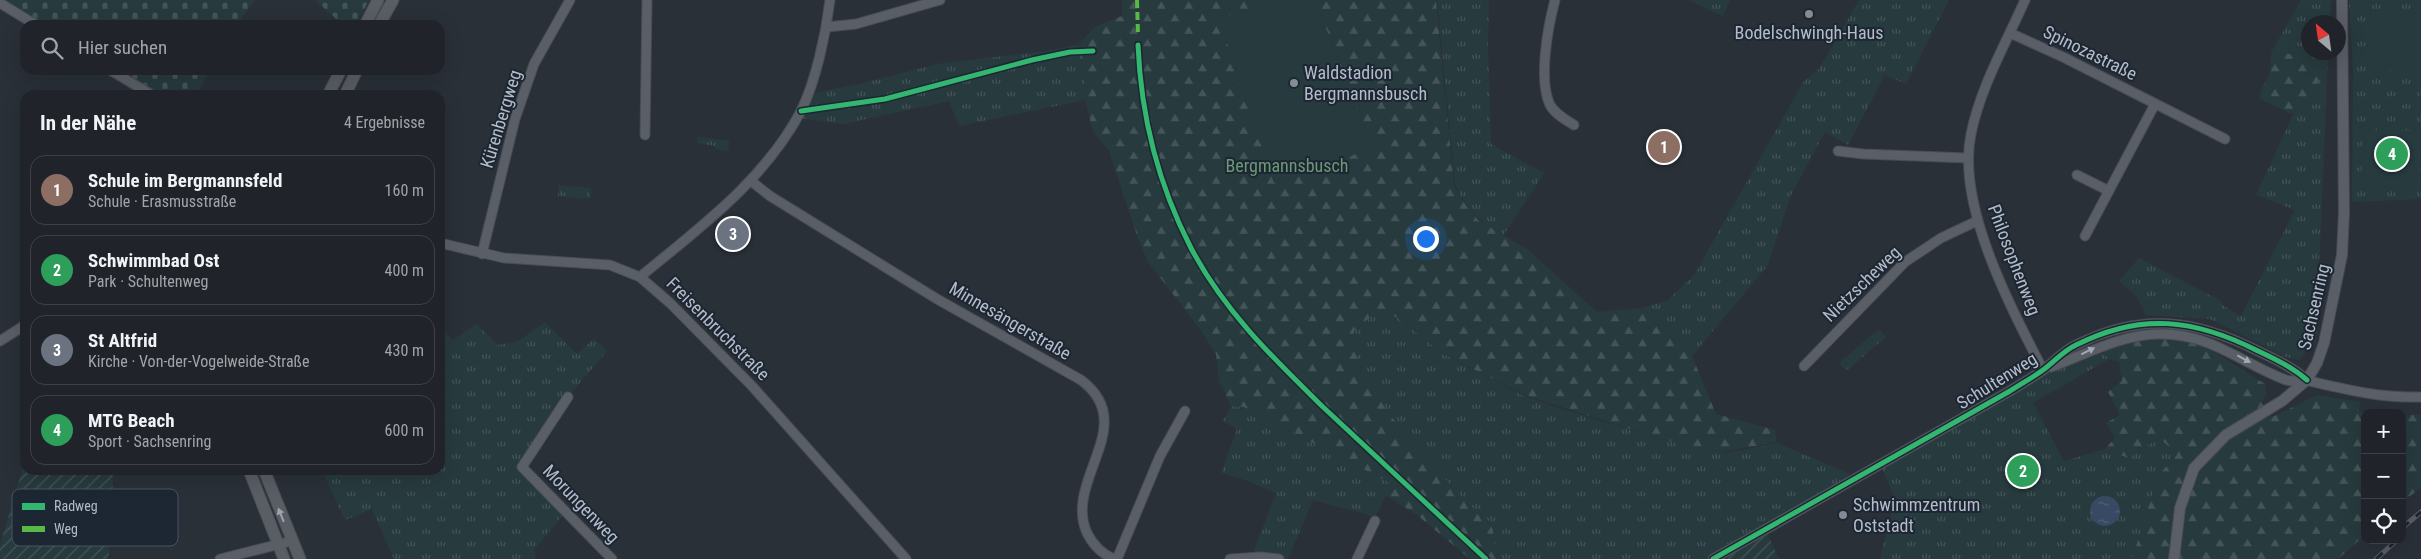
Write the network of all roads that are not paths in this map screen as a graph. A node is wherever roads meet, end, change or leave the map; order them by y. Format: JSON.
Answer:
{"nodes":[{"id":1,"x":378,"y":0,"type":"edge"},
{"id":2,"x":393,"y":0,"type":"edge"},
{"id":3,"x":570,"y":0,"type":"edge"},
{"id":4,"x":647,"y":0,"type":"edge"},
{"id":5,"x":830,"y":0,"type":"edge"},
{"id":6,"x":940,"y":0,"type":"edge"},
{"id":7,"x":1555,"y":0,"type":"edge"},
{"id":8,"x":2025,"y":0,"type":"edge"},
{"id":9,"x":2342,"y":0,"type":"edge"},
{"id":10,"x":0,"y":3,"type":"edge"},
{"id":11,"x":28,"y":20,"type":"edge"},
{"id":12,"x":368,"y":20,"type":"edge"},
{"id":13,"x":382,"y":20,"type":"edge"},
{"id":14,"x":827,"y":27,"type":"junction"},
{"id":15,"x":2010,"y":33,"type":"junction"},
{"id":16,"x":118,"y":75,"type":"edge"},
{"id":17,"x":338,"y":75,"type":"edge"},
{"id":18,"x":355,"y":75,"type":"edge"},
{"id":19,"x":144,"y":90,"type":"edge"},
{"id":20,"x":331,"y":90,"type":"edge"},
{"id":21,"x":347,"y":90,"type":"edge"},
{"id":22,"x":2155,"y":104,"type":"junction"},
{"id":23,"x":1574,"y":125,"type":"dead end"},
{"id":24,"x":645,"y":135,"type":"dead end"},
{"id":25,"x":2225,"y":139,"type":"dead end"},
{"id":26,"x":1838,"y":151,"type":"dead end"},
{"id":27,"x":1968,"y":158,"type":"junction"},
{"id":28,"x":2077,"y":175,"type":"dead end"},
{"id":29,"x":751,"y":181,"type":"junction"},
{"id":30,"x":2109,"y":190,"type":"junction"},
{"id":31,"x":1977,"y":221,"type":"junction"},
{"id":32,"x":2085,"y":236,"type":"dead end"},
{"id":33,"x":445,"y":243,"type":"edge"},
{"id":34,"x":482,"y":254,"type":"junction"},
{"id":35,"x":640,"y":277,"type":"junction"},
{"id":36,"x":20,"y":328,"type":"edge"},
{"id":37,"x":0,"y":341,"type":"edge"},
{"id":38,"x":1804,"y":366,"type":"dead end"},
{"id":39,"x":2044,"y":370,"type":"junction"},
{"id":40,"x":2306,"y":380,"type":"junction"},
{"id":41,"x":568,"y":397,"type":"dead end"},
{"id":42,"x":2421,"y":397,"type":"edge"},
{"id":43,"x":1185,"y":411,"type":"dead end"},
{"id":44,"x":251,"y":475,"type":"edge"},
{"id":45,"x":266,"y":475,"type":"edge"},
{"id":46,"x":1375,"y":521,"type":"dead end"},
{"id":47,"x":292,"y":541,"type":"junction"},
{"id":48,"x":278,"y":545,"type":"junction"},
{"id":49,"x":899,"y":552,"type":"junction"},
{"id":50,"x":220,"y":559,"type":"edge"},
{"id":51,"x":284,"y":559,"type":"edge"},
{"id":52,"x":300,"y":559,"type":"edge"},
{"id":53,"x":612,"y":559,"type":"edge"},
{"id":54,"x":892,"y":559,"type":"edge"},
{"id":55,"x":906,"y":559,"type":"edge"},
{"id":56,"x":1116,"y":559,"type":"edge"},
{"id":57,"x":1230,"y":559,"type":"edge"},
{"id":58,"x":1279,"y":559,"type":"edge"},
{"id":59,"x":1357,"y":559,"type":"edge"},
{"id":60,"x":1713,"y":559,"type":"edge"},
{"id":61,"x":2174,"y":559,"type":"edge"}],
"edges":[{"from":1,"to":12,"type":"main road"},
{"from":2,"to":13,"type":"main road"},
{"from":3,"to":34,"type":"street","name":"Kürenbergweg"},
{"from":4,"to":24,"type":"street"},
{"from":5,"to":14,"type":"street"},
{"from":6,"to":14,"type":"street"},
{"from":7,"to":23,"type":"street"},
{"from":8,"to":15,"type":"street","name":"Philosophenweg"},
{"from":9,"to":40,"type":"street","name":"Sachsenring"},
{"from":10,"to":11,"type":"street"},
{"from":14,"to":29,"type":"street"},
{"from":15,"to":22,"type":"street","name":"Spinozastraße"},
{"from":15,"to":27,"type":"street","name":"Philosophenweg"},
{"from":16,"to":19,"type":"street"},
{"from":17,"to":20,"type":"main road"},
{"from":18,"to":21,"type":"main road"},
{"from":22,"to":25,"type":"street","name":"Spinozastraße"},
{"from":22,"to":30,"type":"street"},
{"from":26,"to":27,"type":"street"},
{"from":27,"to":31,"type":"street","name":"Philosophenweg"},
{"from":28,"to":30,"type":"street"},
{"from":29,"to":35,"type":"street"},
{"from":29,"to":56,"type":"street","name":"Minnesängerstraße"},
{"from":30,"to":32,"type":"street"},
{"from":31,"to":38,"type":"street","name":"Nietzscheweg"},
{"from":31,"to":39,"type":"street","name":"Philosophenweg"},
{"from":33,"to":34,"type":"street","name":"Freisenbruchstraße"},
{"from":34,"to":35,"type":"street","name":"Freisenbruchstraße"},
{"from":35,"to":49,"type":"street","name":"Freisenbruchstraße"},
{"from":36,"to":37,"type":"street"},
{"from":39,"to":40,"type":"street","name":"Schultenweg","one_way":true},
{"from":39,"to":40,"type":"street","name":"Schultenweg"},
{"from":39,"to":60,"type":"street","name":"Schultenweg"},
{"from":40,"to":42,"type":"street","name":"Schultenweg"},
{"from":40,"to":61,"type":"street","name":"Sachsenring"},
{"from":41,"to":53,"type":"street","name":"Morungenweg"},
{"from":43,"to":56,"type":"street","name":"Minnesängerstraße"},
{"from":44,"to":48,"type":"main road"},
{"from":47,"to":45,"type":"main road","one_way":true},
{"from":46,"to":59,"type":"street"},
{"from":47,"to":48,"type":"street"},
{"from":47,"to":52,"type":"main road"},
{"from":48,"to":50,"type":"street"},
{"from":48,"to":51,"type":"main road"},
{"from":49,"to":54,"type":"street"},
{"from":49,"to":55,"type":"street","name":"Freisenbruchstraße"},
{"from":57,"to":58,"type":"street"}]}
